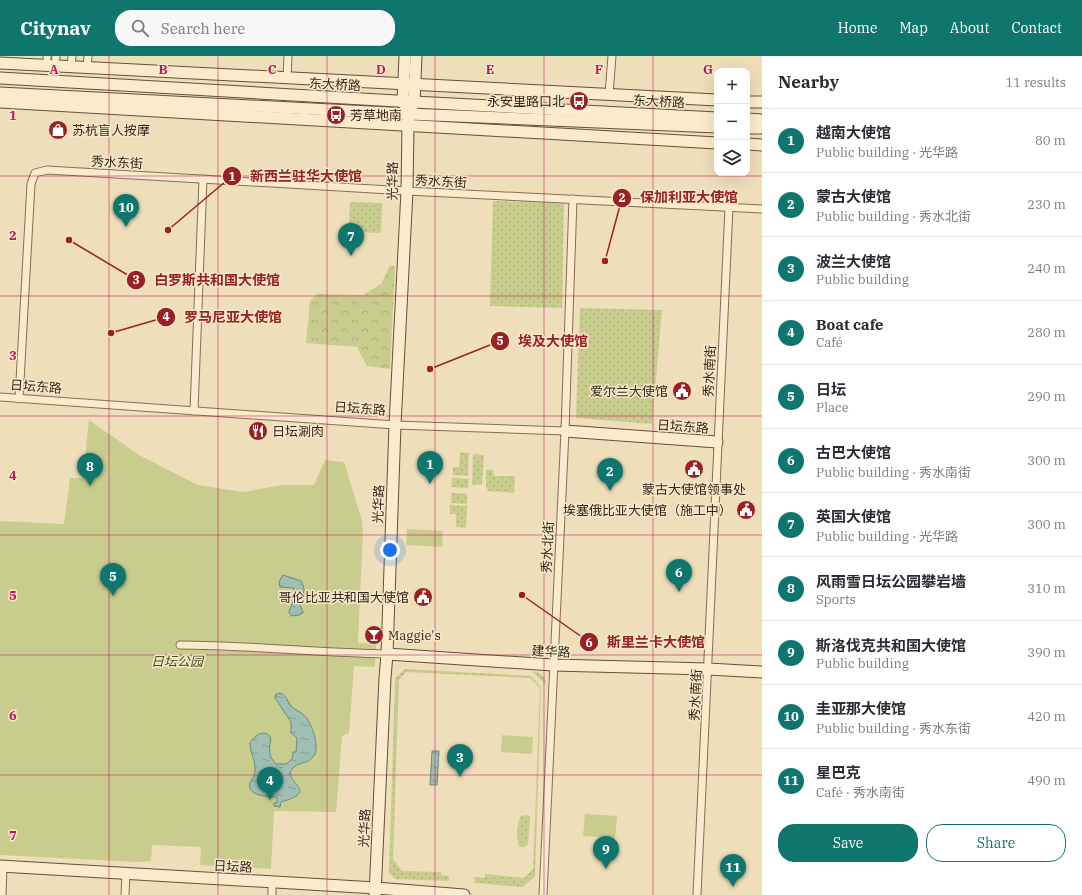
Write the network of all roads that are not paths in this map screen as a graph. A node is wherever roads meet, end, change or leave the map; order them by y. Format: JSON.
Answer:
{"nodes":[{"id":1,"x":88,"y":56,"type":"edge"},
{"id":2,"x":288,"y":56,"type":"edge"},
{"id":3,"x":405,"y":56,"type":"edge"},
{"id":4,"x":416,"y":56,"type":"edge"},
{"id":5,"x":612,"y":56,"type":"edge"},
{"id":6,"x":51,"y":61,"type":"edge"},
{"id":7,"x":72,"y":61,"type":"edge"},
{"id":8,"x":0,"y":63,"type":"edge"},
{"id":9,"x":87,"y":68,"type":"junction"},
{"id":10,"x":287,"y":77,"type":"junction"},
{"id":11,"x":0,"y":78,"type":"edge"},
{"id":12,"x":409,"y":83,"type":"junction"},
{"id":13,"x":0,"y":93,"type":"edge"},
{"id":14,"x":609,"y":94,"type":"junction"},
{"id":15,"x":714,"y":100,"type":"edge"},
{"id":16,"x":0,"y":102,"type":"edge"},
{"id":17,"x":409,"y":102,"type":"junction"},
{"id":18,"x":750,"y":102,"type":"edge"},
{"id":19,"x":762,"y":102,"type":"edge"},
{"id":20,"x":714,"y":118,"type":"edge"},
{"id":21,"x":408,"y":119,"type":"junction"},
{"id":22,"x":750,"y":119,"type":"edge"},
{"id":23,"x":762,"y":120,"type":"edge"},
{"id":24,"x":714,"y":127,"type":"edge"},
{"id":25,"x":750,"y":128,"type":"edge"},
{"id":26,"x":762,"y":128,"type":"edge"},
{"id":27,"x":714,"y":143,"type":"edge"},
{"id":28,"x":750,"y":144,"type":"edge"},
{"id":29,"x":762,"y":145,"type":"edge"},
{"id":30,"x":203,"y":179,"type":"junction"},
{"id":31,"x":407,"y":191,"type":"junction"},
{"id":32,"x":573,"y":199,"type":"junction"},
{"id":33,"x":729,"y":208,"type":"junction"},
{"id":34,"x":762,"y":209,"type":"edge"},
{"id":35,"x":0,"y":397,"type":"edge"},
{"id":36,"x":19,"y":399,"type":"junction"},
{"id":37,"x":194,"y":411,"type":"junction"},
{"id":38,"x":395,"y":424,"type":"junction"},
{"id":39,"x":565,"y":431,"type":"junction"},
{"id":40,"x":718,"y":442,"type":"junction"},
{"id":41,"x":180,"y":644,"type":"dead end"},
{"id":42,"x":388,"y":654,"type":"junction"},
{"id":43,"x":553,"y":665,"type":"junction"},
{"id":44,"x":708,"y":669,"type":"junction"},
{"id":45,"x":762,"y":672,"type":"edge"},
{"id":46,"x":2,"y":866,"type":"edge"},
{"id":47,"x":126,"y":873,"type":"junction"},
{"id":48,"x":272,"y":882,"type":"junction"},
{"id":49,"x":376,"y":891,"type":"edge"},
{"id":50,"x":2,"y":895,"type":"edge"},
{"id":51,"x":125,"y":895,"type":"edge"},
{"id":52,"x":272,"y":895,"type":"edge"},
{"id":53,"x":464,"y":895,"type":"edge"},
{"id":54,"x":543,"y":895,"type":"edge"},
{"id":55,"x":697,"y":895,"type":"edge"}],
"edges":[{"from":1,"to":9,"type":"street"},
{"from":2,"to":10,"type":"street"},
{"from":3,"to":12,"type":"street","name":"光华路"},
{"from":4,"to":12,"type":"street","name":"光华路"},
{"from":5,"to":14,"type":"street"},
{"from":6,"to":7,"type":"street"},
{"from":6,"to":8,"type":"street"},
{"from":7,"to":9,"type":"street"},
{"from":9,"to":10,"type":"street"},
{"from":10,"to":12,"type":"street"},
{"from":11,"to":17,"type":"street","name":"东大桥路"},
{"from":12,"to":14,"type":"street"},
{"from":12,"to":17,"type":"street","name":"光华路"},
{"from":13,"to":21,"type":"street","name":"东大桥路"},
{"from":14,"to":15,"type":"street"},
{"from":16,"to":21,"type":"street"},
{"from":17,"to":20,"type":"street","name":"东大桥路"},
{"from":17,"to":21,"type":"street","name":"光华路"},
{"from":18,"to":19,"type":"street"},
{"from":21,"to":24,"type":"street","name":"东大桥路"},
{"from":21,"to":27,"type":"street"},
{"from":21,"to":31,"type":"street","name":"光华路"},
{"from":22,"to":23,"type":"street"},
{"from":25,"to":26,"type":"street"},
{"from":28,"to":29,"type":"street"},
{"from":30,"to":31,"type":"street","name":"秀水东街"},
{"from":30,"to":36,"type":"street","name":"秀水东街"},
{"from":30,"to":37,"type":"street"},
{"from":31,"to":32,"type":"street","name":"秀水东街"},
{"from":31,"to":38,"type":"street","name":"光华路"},
{"from":32,"to":33,"type":"street","name":"秀水东街"},
{"from":32,"to":39,"type":"street","name":"秀水北街"},
{"from":33,"to":34,"type":"street","name":"秀水东街"},
{"from":33,"to":40,"type":"street","name":"秀水南街"},
{"from":35,"to":36,"type":"street","name":"日坛东路"},
{"from":36,"to":37,"type":"street","name":"日坛东路"},
{"from":37,"to":38,"type":"street","name":"日坛东路"},
{"from":38,"to":39,"type":"street","name":"日坛东路"},
{"from":38,"to":42,"type":"street","name":"光华路"},
{"from":39,"to":40,"type":"street","name":"日坛东路"},
{"from":39,"to":43,"type":"street","name":"秀水北街"},
{"from":40,"to":44,"type":"street","name":"秀水南街"},
{"from":41,"to":42,"type":"street"},
{"from":42,"to":43,"type":"street","name":"建华路"},
{"from":42,"to":49,"type":"street","name":"光华路"},
{"from":43,"to":44,"type":"street","name":"建华路"},
{"from":43,"to":54,"type":"street","name":"秀水北街"},
{"from":44,"to":45,"type":"street","name":"建华路"},
{"from":44,"to":55,"type":"street","name":"秀水南街"},
{"from":46,"to":47,"type":"street","name":"日坛路"},
{"from":46,"to":50,"type":"street"},
{"from":47,"to":48,"type":"street","name":"日坛路"},
{"from":47,"to":51,"type":"street"},
{"from":48,"to":49,"type":"street","name":"日坛路"},
{"from":48,"to":52,"type":"street"},
{"from":49,"to":53,"type":"street","name":"日坛路"}]}
